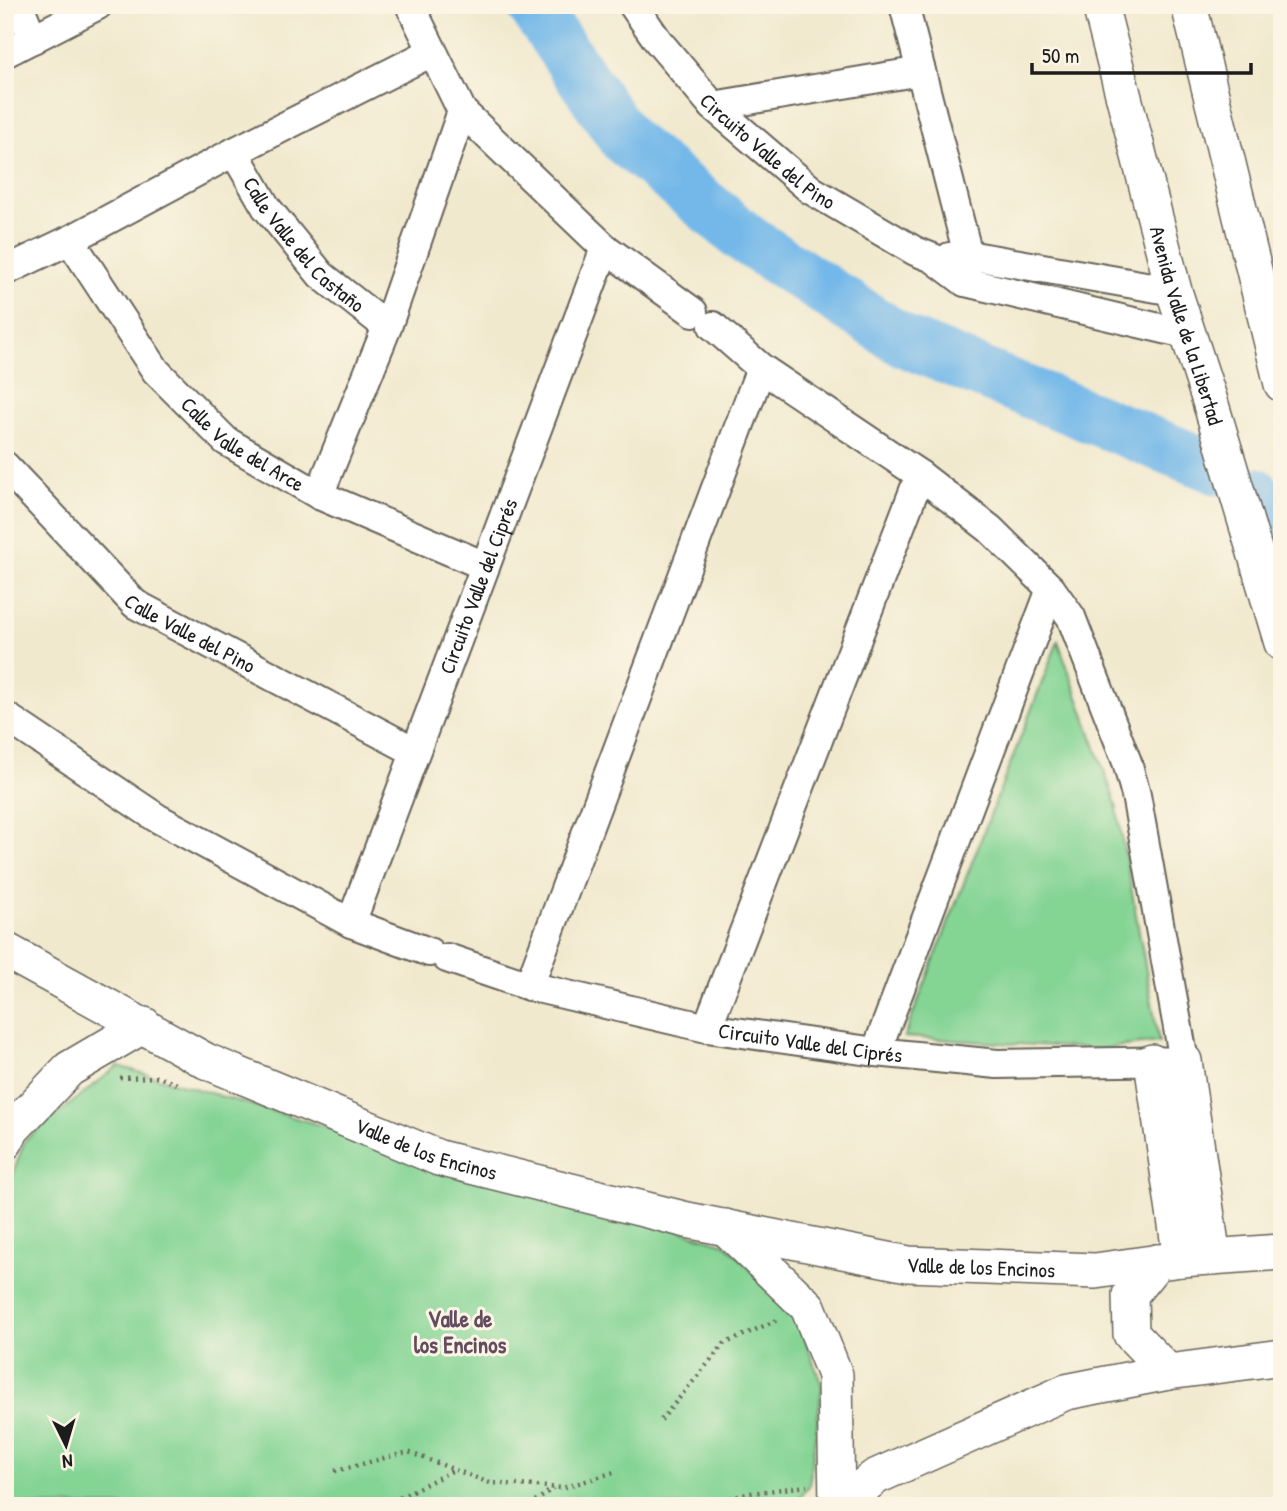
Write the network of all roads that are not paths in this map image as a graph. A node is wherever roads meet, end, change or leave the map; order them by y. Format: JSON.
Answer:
{"nodes":[{"id":1,"x":19,"y":5,"type":"edge"},
{"id":2,"x":98,"y":5,"type":"edge"},
{"id":3,"x":410,"y":5,"type":"edge"},
{"id":4,"x":633,"y":5,"type":"edge"},
{"id":5,"x":904,"y":5,"type":"edge"},
{"id":6,"x":1100,"y":5,"type":"edge"},
{"id":7,"x":1189,"y":5,"type":"edge"},
{"id":8,"x":33,"y":39,"type":"junction"},
{"id":9,"x":432,"y":52,"type":"junction"},
{"id":10,"x":5,"y":53,"type":"edge"},
{"id":11,"x":921,"y":71,"type":"junction"},
{"id":12,"x":713,"y":106,"type":"junction"},
{"id":13,"x":462,"y":111,"type":"junction"},
{"id":14,"x":234,"y":152,"type":"junction"},
{"id":15,"x":70,"y":240,"type":"junction"},
{"id":16,"x":605,"y":248,"type":"junction"},
{"id":17,"x":967,"y":269,"type":"junction"},
{"id":18,"x":5,"y":271,"type":"edge"},
{"id":19,"x":1174,"y":291,"type":"junction"},
{"id":20,"x":387,"y":327,"type":"junction"},
{"id":21,"x":1189,"y":335,"type":"junction"},
{"id":22,"x":761,"y":368,"type":"junction"},
{"id":23,"x":1282,"y":384,"type":"edge"},
{"id":24,"x":5,"y":466,"type":"edge"},
{"id":25,"x":920,"y":475,"type":"junction"},
{"id":26,"x":319,"y":495,"type":"junction"},
{"id":27,"x":485,"y":566,"type":"junction"},
{"id":28,"x":1051,"y":589,"type":"junction"},
{"id":29,"x":1282,"y":643,"type":"edge"},
{"id":30,"x":5,"y":716,"type":"edge"},
{"id":31,"x":414,"y":751,"type":"junction"},
{"id":32,"x":351,"y":923,"type":"junction"},
{"id":33,"x":5,"y":950,"type":"edge"},
{"id":34,"x":529,"y":986,"type":"junction"},
{"id":35,"x":144,"y":1025,"type":"junction"},
{"id":36,"x":707,"y":1028,"type":"junction"},
{"id":37,"x":876,"y":1052,"type":"junction"},
{"id":38,"x":1168,"y":1062,"type":"junction"},
{"id":39,"x":10,"y":1155,"type":"edge"},
{"id":40,"x":725,"y":1227,"type":"junction"},
{"id":41,"x":1282,"y":1252,"type":"edge"},
{"id":42,"x":1184,"y":1259,"type":"junction"},
{"id":43,"x":1282,"y":1357,"type":"edge"},
{"id":44,"x":1168,"y":1371,"type":"junction"},
{"id":45,"x":829,"y":1499,"type":"edge"}],
"edges":[{"from":1,"to":8,"type":"street"},
{"from":2,"to":8,"type":"street"},
{"from":3,"to":9,"type":"street"},
{"from":4,"to":12,"type":"street","name":"Circuito Valle del Pino"},
{"from":5,"to":11,"type":"street"},
{"from":6,"to":19,"type":"street","name":"Avenida Valle de la Libertad"},
{"from":7,"to":23,"type":"street"},
{"from":8,"to":10,"type":"street"},
{"from":9,"to":13,"type":"street"},
{"from":9,"to":14,"type":"street"},
{"from":11,"to":12,"type":"street"},
{"from":11,"to":17,"type":"street"},
{"from":12,"to":17,"type":"street","name":"Circuito Valle del Pino"},
{"from":13,"to":16,"type":"street"},
{"from":13,"to":20,"type":"street"},
{"from":14,"to":15,"type":"street"},
{"from":14,"to":20,"type":"street","name":"Calle Valle del Castaño"},
{"from":15,"to":18,"type":"street"},
{"from":15,"to":26,"type":"street","name":"Calle Valle del Arce"},
{"from":16,"to":22,"type":"street"},
{"from":16,"to":27,"type":"street","name":"Circuito Valle del Ciprés"},
{"from":17,"to":19,"type":"street","name":"Circuito Valle del Pino"},
{"from":17,"to":21,"type":"street","name":"Circuito Valle del Pino"},
{"from":19,"to":21,"type":"street","name":"Avenida Valle de la Libertad"},
{"from":20,"to":26,"type":"street"},
{"from":21,"to":29,"type":"street","name":"Avenida Valle de la Libertad"},
{"from":22,"to":25,"type":"street"},
{"from":22,"to":34,"type":"street"},
{"from":24,"to":31,"type":"street","name":"Calle Valle del Pino"},
{"from":25,"to":28,"type":"street"},
{"from":25,"to":36,"type":"street"},
{"from":26,"to":27,"type":"street","name":"Calle Valle del Arce"},
{"from":27,"to":31,"type":"street","name":"Circuito Valle del Ciprés"},
{"from":28,"to":37,"type":"street"},
{"from":28,"to":38,"type":"street"},
{"from":30,"to":32,"type":"street","name":"Circuito Valle del Ciprés"},
{"from":31,"to":32,"type":"street","name":"Circuito Valle del Ciprés"},
{"from":32,"to":34,"type":"street","name":"Circuito Valle del Ciprés"},
{"from":33,"to":35,"type":"street","name":"Valle de los Encinos"},
{"from":34,"to":36,"type":"street","name":"Circuito Valle del Ciprés"},
{"from":35,"to":39,"type":"street"},
{"from":35,"to":40,"type":"street","name":"Valle de los Encinos"},
{"from":36,"to":37,"type":"street","name":"Circuito Valle del Ciprés"},
{"from":37,"to":38,"type":"street","name":"Circuito Valle del Ciprés"},
{"from":38,"to":42,"type":"street"},
{"from":40,"to":42,"type":"street","name":"Valle de los Encinos"},
{"from":40,"to":45,"type":"street"},
{"from":41,"to":42,"type":"street","name":"Valle de los Encinos"},
{"from":42,"to":44,"type":"street"},
{"from":43,"to":44,"type":"street"},
{"from":44,"to":45,"type":"street"}]}
